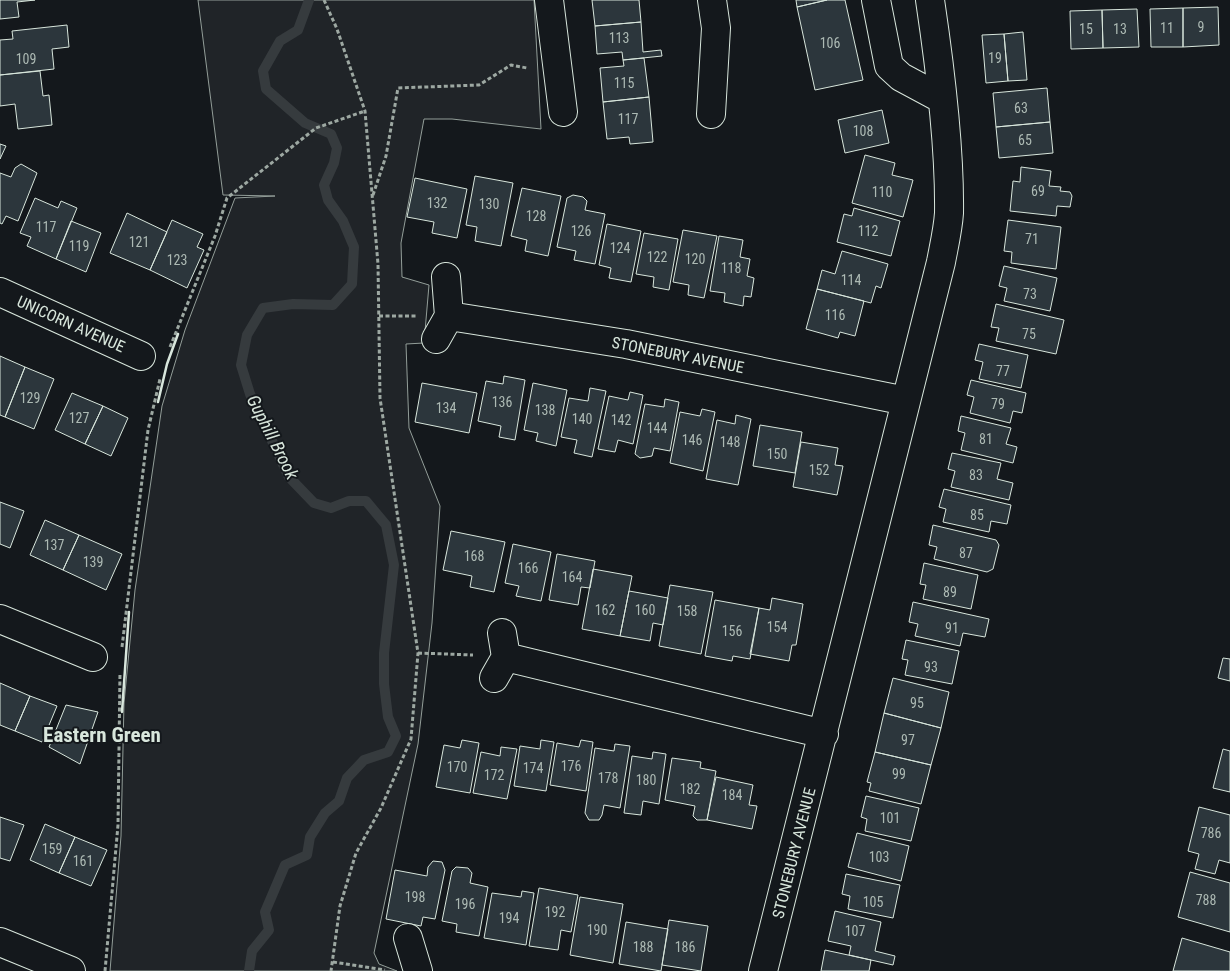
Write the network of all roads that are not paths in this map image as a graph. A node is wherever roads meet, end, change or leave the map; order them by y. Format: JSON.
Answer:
{"nodes":[{"id":1,"x":549,"y":0,"type":"edge"},
{"id":2,"x":712,"y":0,"type":"edge"},
{"id":3,"x":876,"y":0,"type":"edge"},
{"id":4,"x":930,"y":0,"type":"edge"},
{"id":5,"x":942,"y":99,"type":"junction"},
{"id":6,"x":563,"y":112,"type":"dead end"},
{"id":7,"x":711,"y":114,"type":"dead end"},
{"id":8,"x":446,"y":277,"type":"dead end"},
{"id":9,"x":0,"y":292,"type":"edge"},
{"id":10,"x":449,"y":316,"type":"junction"},
{"id":11,"x":436,"y":339,"type":"dead end"},
{"id":12,"x":157,"y":361,"type":"road end"},
{"id":13,"x":906,"y":401,"type":"junction"},
{"id":14,"x":0,"y":619,"type":"edge"},
{"id":15,"x":501,"y":656,"type":"road end"},
{"id":16,"x":94,"y":657,"type":"dead end"},
{"id":17,"x":824,"y":734,"type":"junction"},
{"id":18,"x":408,"y":938,"type":"dead end"},
{"id":19,"x":0,"y":942,"type":"edge"},
{"id":20,"x":71,"y":971,"type":"edge"},
{"id":21,"x":418,"y":971,"type":"edge"},
{"id":22,"x":763,"y":971,"type":"edge"}],
"edges":[{"from":1,"to":6,"type":"street"},
{"from":2,"to":7,"type":"street"},
{"from":3,"to":5,"type":"street"},
{"from":4,"to":5,"type":"street","name":"STONEBURY AVENUE"},
{"from":5,"to":13,"type":"street","name":"STONEBURY AVENUE"},
{"from":8,"to":10,"type":"street"},
{"from":9,"to":12,"type":"street","name":"UNICORN AVENUE"},
{"from":10,"to":11,"type":"street"},
{"from":10,"to":13,"type":"street","name":"STONEBURY AVENUE"},
{"from":13,"to":17,"type":"street","name":"STONEBURY AVENUE"},
{"from":14,"to":16,"type":"street"},
{"from":15,"to":17,"type":"street"},
{"from":17,"to":22,"type":"street","name":"STONEBURY AVENUE"},
{"from":18,"to":21,"type":"street"},
{"from":19,"to":20,"type":"street"}]}
